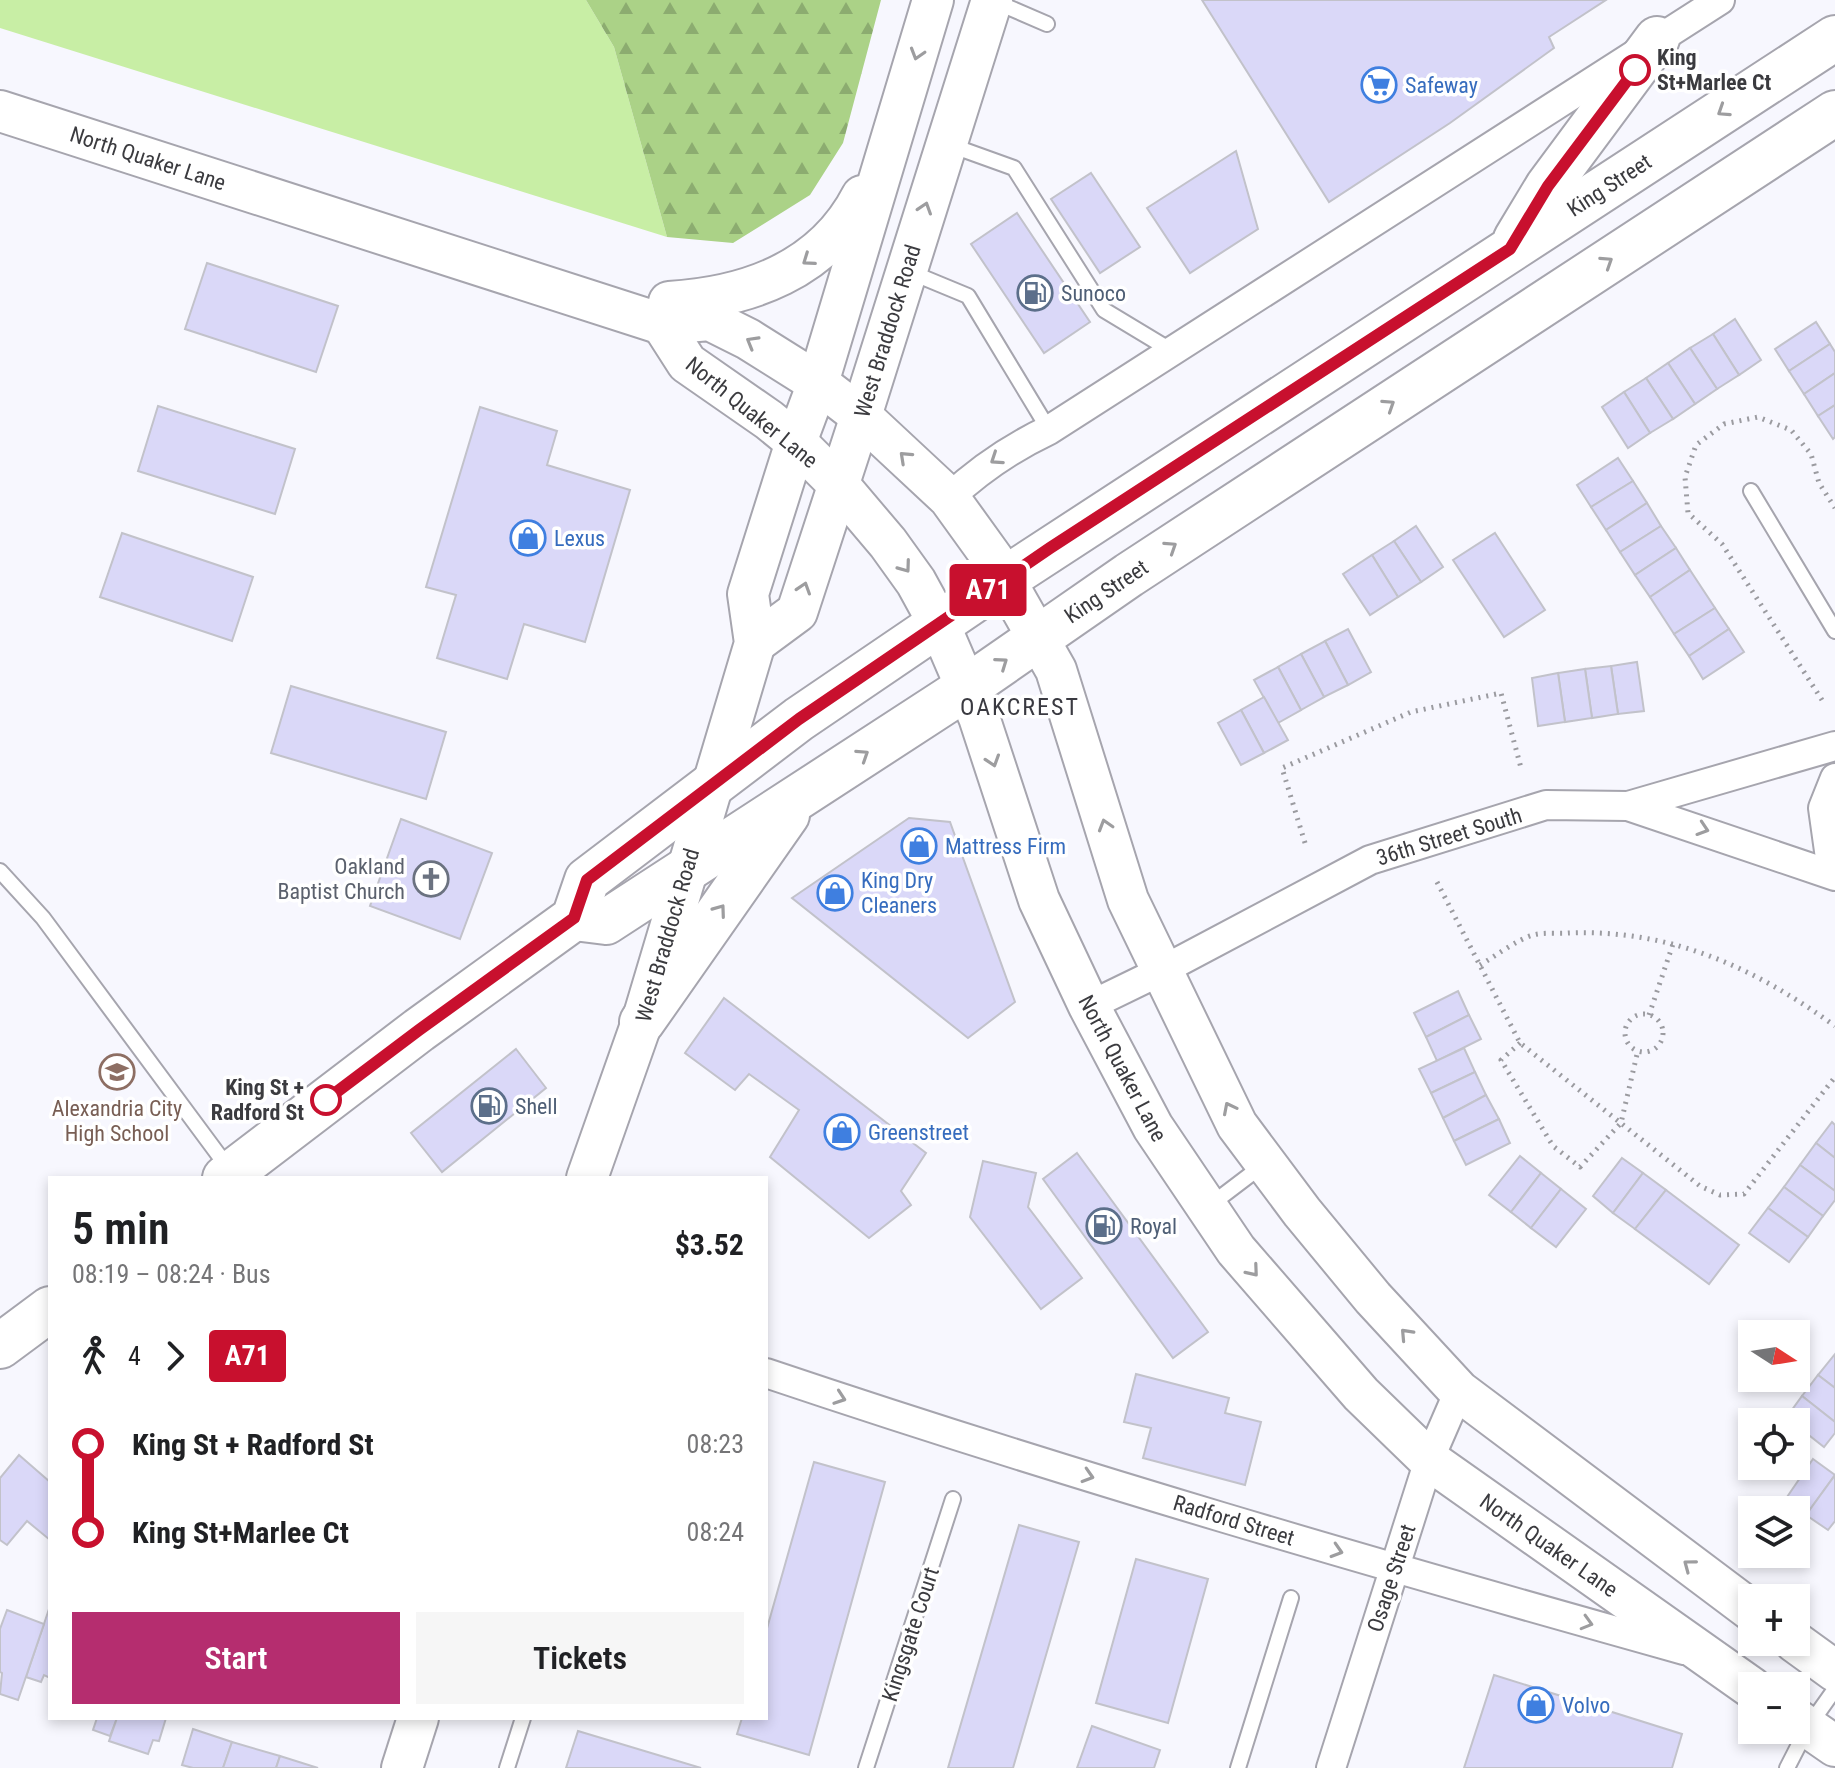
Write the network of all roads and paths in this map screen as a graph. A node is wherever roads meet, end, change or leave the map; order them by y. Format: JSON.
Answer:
{"nodes":[{"id":1,"x":933,"y":0,"type":"edge"},
{"id":2,"x":992,"y":0,"type":"edge"},
{"id":3,"x":1720,"y":0,"type":"edge"},
{"id":4,"x":1047,"y":24,"type":"dead end"},
{"id":5,"x":1835,"y":38,"type":"edge"},
{"id":6,"x":1657,"y":39,"type":"junction"},
{"id":7,"x":0,"y":111,"type":"edge"},
{"id":8,"x":1835,"y":113,"type":"edge"},
{"id":9,"x":894,"y":126,"type":"junction"},
{"id":10,"x":946,"y":144,"type":"junction"},
{"id":11,"x":1510,"y":249,"type":"junction"},
{"id":12,"x":906,"y":271,"type":"junction"},
{"id":13,"x":597,"y":303,"type":"junction"},
{"id":14,"x":662,"y":324,"type":"junction"},
{"id":15,"x":1172,"y":351,"type":"junction"},
{"id":16,"x":818,"y":383,"type":"junction"},
{"id":17,"x":861,"y":416,"type":"junction"},
{"id":18,"x":1049,"y":430,"type":"junction"},
{"id":19,"x":796,"y":442,"type":"junction"},
{"id":20,"x":838,"y":484,"type":"junction"},
{"id":21,"x":1751,"y":491,"type":"dead end"},
{"id":22,"x":949,"y":498,"type":"junction"},
{"id":23,"x":1005,"y":579,"type":"junction"},
{"id":24,"x":939,"y":624,"type":"junction"},
{"id":25,"x":1835,"y":631,"type":"edge"},
{"id":26,"x":1037,"y":638,"type":"junction"},
{"id":27,"x":755,"y":643,"type":"junction"},
{"id":28,"x":966,"y":688,"type":"junction"},
{"id":29,"x":1835,"y":746,"type":"edge"},
{"id":30,"x":1521,"y":768,"type":"dead end"},
{"id":31,"x":1835,"y":778,"type":"edge"},
{"id":32,"x":713,"y":787,"type":"junction"},
{"id":33,"x":797,"y":798,"type":"junction"},
{"id":34,"x":1628,"y":806,"type":"junction"},
{"id":35,"x":1305,"y":843,"type":"dead end"},
{"id":36,"x":1835,"y":864,"type":"edge"},
{"id":37,"x":686,"y":870,"type":"junction"},
{"id":38,"x":0,"y":871,"type":"edge"},
{"id":39,"x":1835,"y":876,"type":"edge"},
{"id":40,"x":1437,"y":882,"type":"dead end"},
{"id":41,"x":574,"y":918,"type":"junction"},
{"id":42,"x":1673,"y":944,"type":"junction"},
{"id":43,"x":1480,"y":965,"type":"junction"},
{"id":44,"x":1161,"y":971,"type":"junction"},
{"id":45,"x":1089,"y":1006,"type":"junction"},
{"id":46,"x":1649,"y":1015,"type":"junction"},
{"id":47,"x":642,"y":1022,"type":"junction"},
{"id":48,"x":1835,"y":1026,"type":"edge"},
{"id":49,"x":1520,"y":1043,"type":"junction"},
{"id":50,"x":1638,"y":1050,"type":"junction"},
{"id":51,"x":1835,"y":1077,"type":"edge"},
{"id":52,"x":1621,"y":1123,"type":"junction"},
{"id":53,"x":1266,"y":1163,"type":"junction"},
{"id":54,"x":232,"y":1176,"type":"edge"},
{"id":55,"x":588,"y":1176,"type":"edge"},
{"id":56,"x":1206,"y":1208,"type":"junction"},
{"id":57,"x":48,"y":1310,"type":"edge"},
{"id":58,"x":0,"y":1346,"type":"edge"},
{"id":59,"x":768,"y":1374,"type":"edge"},
{"id":60,"x":1459,"y":1391,"type":"junction"},
{"id":61,"x":1429,"y":1460,"type":"junction"},
{"id":62,"x":953,"y":1499,"type":"dead end"},
{"id":63,"x":1394,"y":1569,"type":"junction"},
{"id":64,"x":1291,"y":1598,"type":"dead end"},
{"id":65,"x":1738,"y":1600,"type":"edge"},
{"id":66,"x":1810,"y":1653,"type":"edge"},
{"id":67,"x":1706,"y":1656,"type":"junction"},
{"id":68,"x":1835,"y":1671,"type":"edge"},
{"id":69,"x":1738,"y":1678,"type":"edge"},
{"id":70,"x":1835,"y":1689,"type":"edge"},
{"id":71,"x":417,"y":1720,"type":"edge"},
{"id":72,"x":522,"y":1720,"type":"edge"},
{"id":73,"x":1813,"y":1731,"type":"edge"},
{"id":74,"x":402,"y":1768,"type":"edge"},
{"id":75,"x":507,"y":1768,"type":"edge"},
{"id":76,"x":866,"y":1768,"type":"edge"},
{"id":77,"x":1238,"y":1768,"type":"edge"},
{"id":78,"x":1331,"y":1768,"type":"edge"},
{"id":79,"x":1787,"y":1768,"type":"edge"}],
"edges":[{"from":1,"to":9,"type":"main road","name":"West Braddock Road","one_way":true},
{"from":2,"to":4,"type":"lane"},
{"from":2,"to":10,"type":"main road","name":"West Braddock Road"},
{"from":3,"to":6,"type":"street"},
{"from":5,"to":11,"type":"main road","name":"King Street","one_way":true},
{"from":6,"to":11,"type":"main road"},
{"from":6,"to":15,"type":"street"},
{"from":7,"to":13,"type":"main road","name":"North Quaker Lane"},
{"from":26,"to":8,"type":"main road","name":"King Street","one_way":true},
{"from":9,"to":13,"type":"main road","one_way":true},
{"from":9,"to":16,"type":"main road","name":"West Braddock Road"},
{"from":12,"to":10,"type":"main road","name":"West Braddock Road","one_way":true},
{"from":10,"to":15,"type":"lane"},
{"from":11,"to":23,"type":"main road","name":"King Street"},
{"from":12,"to":17,"type":"main road","name":"West Braddock Road"},
{"from":12,"to":18,"type":"lane"},
{"from":13,"to":14,"type":"main road","name":"North Quaker Lane"},
{"from":16,"to":14,"type":"main road","name":"North Quaker Lane","one_way":true},
{"from":14,"to":19,"type":"main road","name":"North Quaker Lane"},
{"from":15,"to":18,"type":"street"},
{"from":16,"to":17,"type":"main road","name":"North Quaker Lane"},
{"from":16,"to":19,"type":"main road","name":"West Braddock Road"},
{"from":17,"to":20,"type":"main road","name":"West Braddock Road"},
{"from":22,"to":17,"type":"main road","name":"North Quaker Lane","one_way":true},
{"from":18,"to":22,"type":"street","one_way":true},
{"from":19,"to":20,"type":"main road","name":"North Quaker Lane"},
{"from":19,"to":27,"type":"main road","name":"West Braddock Road"},
{"from":20,"to":24,"type":"main road","name":"North Quaker Lane","one_way":true},
{"from":27,"to":20,"type":"main road","name":"West Braddock Road","one_way":true},
{"from":21,"to":25,"type":"lane"},
{"from":22,"to":23,"type":"main road","name":"North Quaker Lane"},
{"from":23,"to":24,"type":"main road","name":"King Street"},
{"from":23,"to":26,"type":"main road","name":"North Quaker Lane"},
{"from":24,"to":28,"type":"main road","name":"North Quaker Lane"},
{"from":24,"to":32,"type":"main road","name":"King Street"},
{"from":28,"to":26,"type":"main road","name":"King Street","one_way":true},
{"from":44,"to":26,"type":"main road","name":"North Quaker Lane","one_way":true},
{"from":27,"to":32,"type":"main road","name":"West Braddock Road"},
{"from":33,"to":28,"type":"main road","name":"King Street","one_way":true},
{"from":28,"to":45,"type":"main road","name":"North Quaker Lane","one_way":true},
{"from":29,"to":34,"type":"street","name":"36th Street South"},
{"from":30,"to":35,"type":"path"},
{"from":31,"to":36,"type":"street"},
{"from":32,"to":37,"type":"main road","name":"West Braddock Road"},
{"from":32,"to":41,"type":"main road","name":"King Street"},
{"from":33,"to":37,"type":"main road","name":"King Street"},
{"from":47,"to":33,"type":"main road","one_way":true},
{"from":34,"to":39,"type":"street","one_way":true},
{"from":34,"to":44,"type":"street","name":"36th Street South"},
{"from":37,"to":41,"type":"main road","name":"King Street"},
{"from":37,"to":47,"type":"main road","name":"West Braddock Road"},
{"from":38,"to":54,"type":"lane"},
{"from":40,"to":43,"type":"path"},
{"from":41,"to":54,"type":"main road"},
{"from":42,"to":43,"type":"path"},
{"from":42,"to":46,"type":"path"},
{"from":42,"to":48,"type":"path"},
{"from":43,"to":49,"type":"path"},
{"from":44,"to":45,"type":"street","name":"36th Street South"},
{"from":53,"to":44,"type":"main road","name":"North Quaker Lane","one_way":true},
{"from":45,"to":56,"type":"main road","name":"North Quaker Lane"},
{"from":46,"to":50,"type":"path"},
{"from":46,"to":50,"type":"path"},
{"from":47,"to":55,"type":"main road","name":"West Braddock Road"},
{"from":49,"to":52,"type":"path"},
{"from":49,"to":52,"type":"path"},
{"from":50,"to":52,"type":"path"},
{"from":51,"to":52,"type":"path"},
{"from":53,"to":56,"type":"lane"},
{"from":60,"to":53,"type":"main road","name":"North Quaker Lane","one_way":true},
{"from":56,"to":61,"type":"main road","name":"North Quaker Lane","one_way":true},
{"from":57,"to":58,"type":"main road"},
{"from":59,"to":63,"type":"street","name":"Radford Street","one_way":true},
{"from":60,"to":61,"type":"street","name":"Osage Street"},
{"from":65,"to":60,"type":"main road","name":"North Quaker Lane","one_way":true},
{"from":61,"to":63,"type":"street","name":"Osage Street"},
{"from":61,"to":67,"type":"main road","name":"North Quaker Lane"},
{"from":62,"to":76,"type":"lane","name":"Kingsgate Court"},
{"from":63,"to":67,"type":"street","name":"Radford Street","one_way":true},
{"from":63,"to":78,"type":"street","name":"Osage Street"},
{"from":64,"to":77,"type":"lane"},
{"from":66,"to":68,"type":"main road"},
{"from":67,"to":69,"type":"main road","name":"North Quaker Lane"},
{"from":70,"to":73,"type":"lane"},
{"from":71,"to":74,"type":"main road"},
{"from":72,"to":75,"type":"lane"},
{"from":73,"to":79,"type":"lane"}]}
